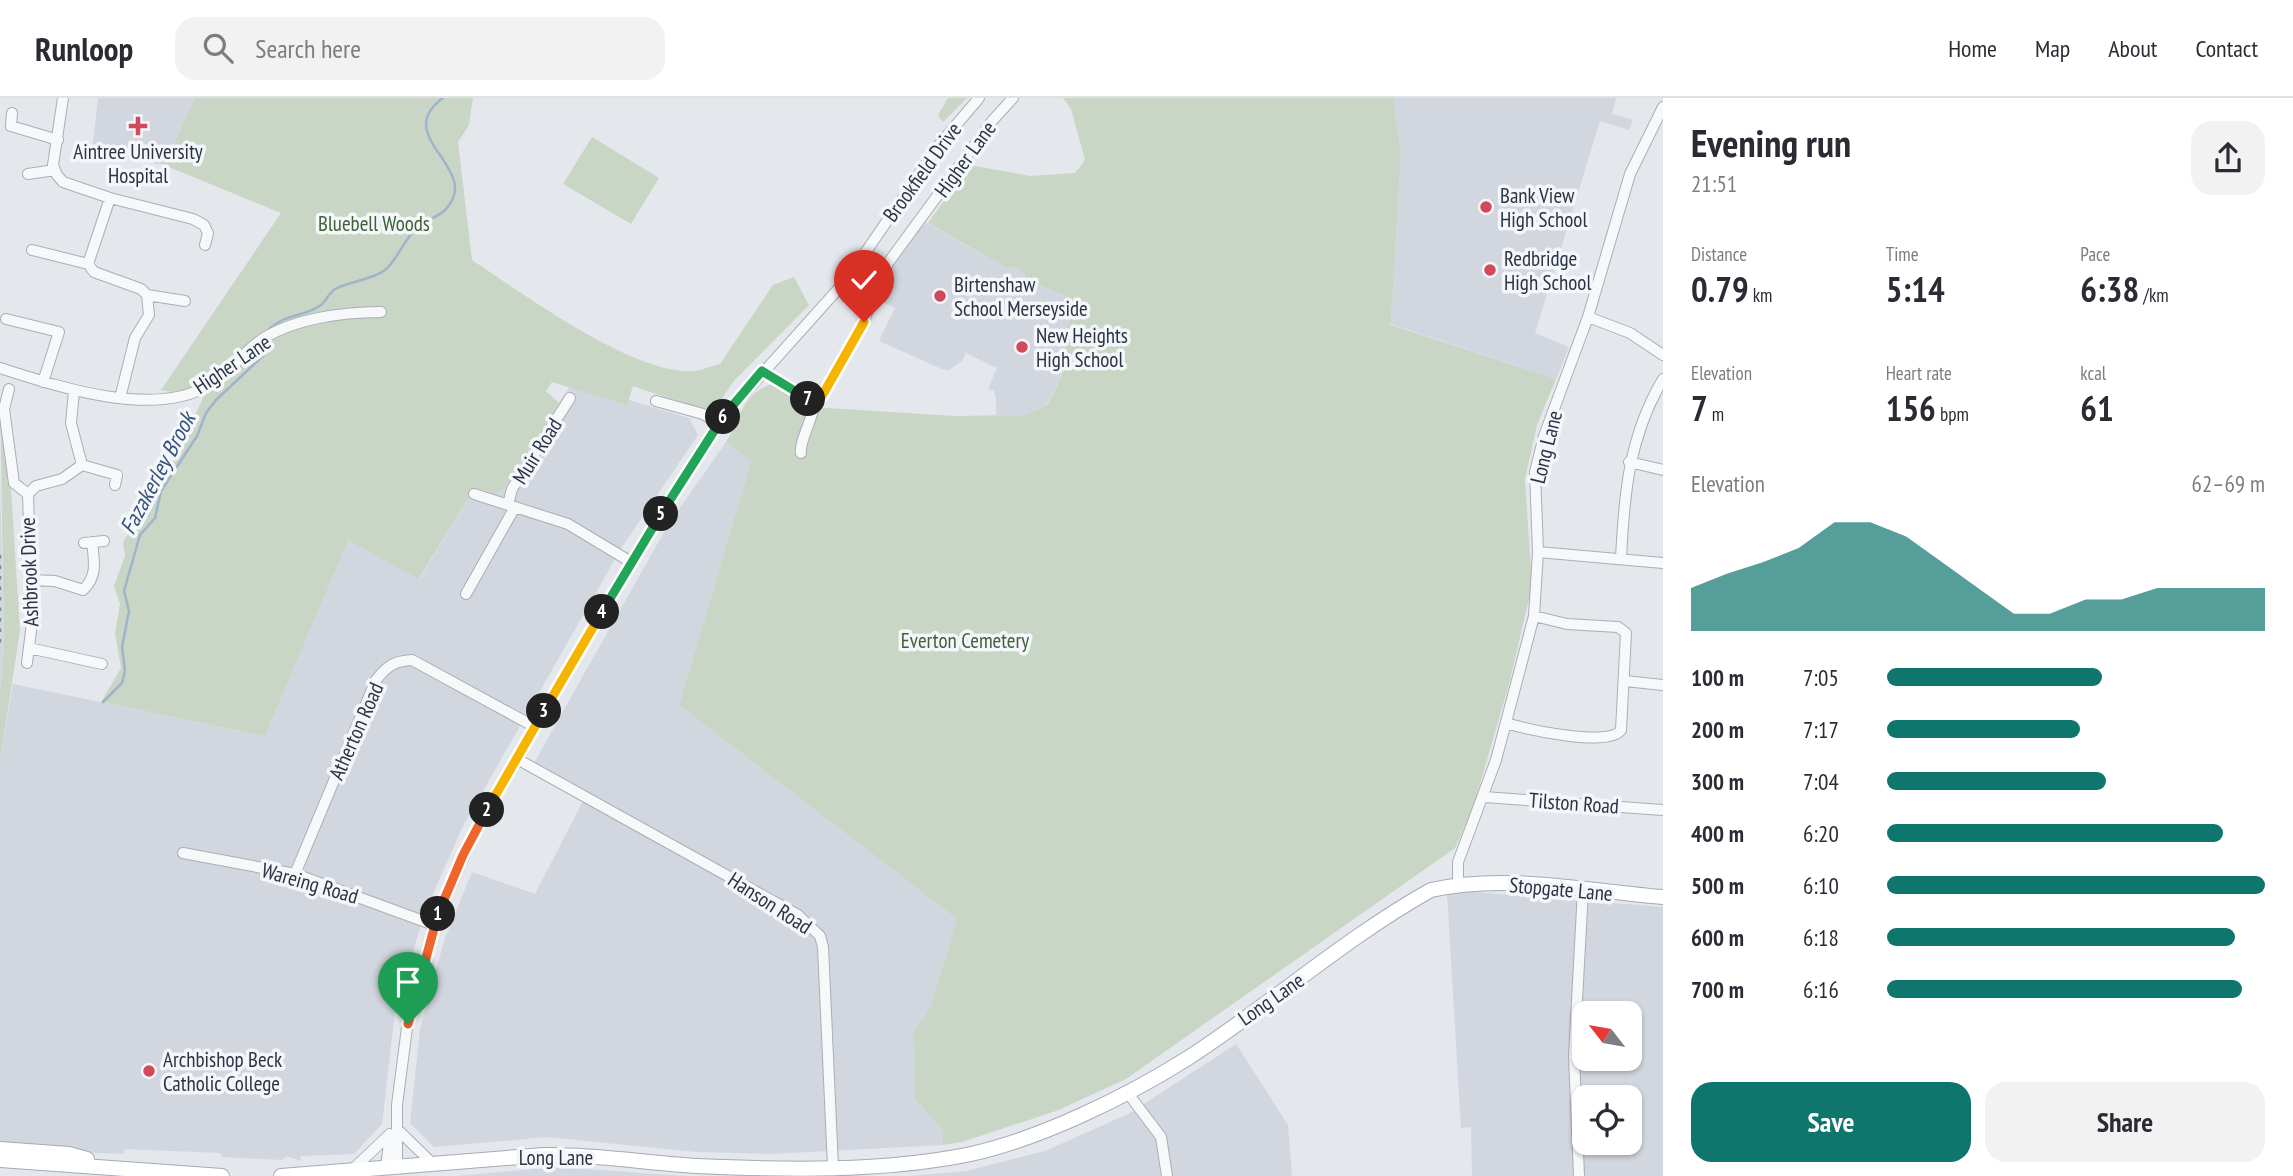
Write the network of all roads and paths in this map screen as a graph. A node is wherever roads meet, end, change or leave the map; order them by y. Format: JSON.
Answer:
{"nodes":[{"id":1,"x":63,"y":98,"type":"edge"},
{"id":2,"x":979,"y":98,"type":"edge"},
{"id":3,"x":1013,"y":98,"type":"edge"},
{"id":4,"x":1663,"y":107,"type":"edge"},
{"id":5,"x":12,"y":113,"type":"dead end"},
{"id":6,"x":58,"y":140,"type":"junction"},
{"id":7,"x":55,"y":170,"type":"junction"},
{"id":8,"x":26,"y":174,"type":"dead end"},
{"id":9,"x":110,"y":198,"type":"junction"},
{"id":10,"x":204,"y":225,"type":"junction"},
{"id":11,"x":216,"y":225,"type":"dead end"},
{"id":12,"x":205,"y":244,"type":"dead end"},
{"id":13,"x":32,"y":250,"type":"dead end"},
{"id":14,"x":88,"y":264,"type":"junction"},
{"id":15,"x":147,"y":295,"type":"junction"},
{"id":16,"x":185,"y":301,"type":"dead end"},
{"id":17,"x":381,"y":312,"type":"dead end"},
{"id":18,"x":1588,"y":317,"type":"junction"},
{"id":19,"x":6,"y":320,"type":"dead end"},
{"id":20,"x":1663,"y":355,"type":"edge"},
{"id":21,"x":0,"y":368,"type":"edge"},
{"id":22,"x":762,"y":371,"type":"junction"},
{"id":23,"x":1663,"y":379,"type":"edge"},
{"id":24,"x":43,"y":382,"type":"junction"},
{"id":25,"x":9,"y":389,"type":"dead end"},
{"id":26,"x":74,"y":391,"type":"junction"},
{"id":27,"x":120,"y":398,"type":"junction"},
{"id":28,"x":570,"y":398,"type":"dead end"},
{"id":29,"x":656,"y":401,"type":"dead end"},
{"id":30,"x":815,"y":402,"type":"junction"},
{"id":31,"x":718,"y":423,"type":"junction"},
{"id":32,"x":802,"y":453,"type":"dead end"},
{"id":33,"x":1629,"y":462,"type":"junction"},
{"id":34,"x":82,"y":465,"type":"junction"},
{"id":35,"x":1663,"y":470,"type":"edge"},
{"id":36,"x":115,"y":485,"type":"dead end"},
{"id":37,"x":27,"y":494,"type":"junction"},
{"id":38,"x":474,"y":494,"type":"dead end"},
{"id":39,"x":512,"y":506,"type":"junction"},
{"id":40,"x":104,"y":541,"type":"dead end"},
{"id":41,"x":1538,"y":552,"type":"junction"},
{"id":42,"x":1620,"y":559,"type":"junction"},
{"id":43,"x":631,"y":562,"type":"junction"},
{"id":44,"x":1663,"y":562,"type":"edge"},
{"id":45,"x":30,"y":580,"type":"junction"},
{"id":46,"x":466,"y":594,"type":"dead end"},
{"id":47,"x":1534,"y":616,"type":"junction"},
{"id":48,"x":29,"y":648,"type":"junction"},
{"id":49,"x":88,"y":649,"type":"dead end"},
{"id":50,"x":86,"y":661,"type":"junction"},
{"id":51,"x":27,"y":663,"type":"dead end"},
{"id":52,"x":102,"y":664,"type":"dead end"},
{"id":53,"x":1625,"y":681,"type":"junction"},
{"id":54,"x":1663,"y":685,"type":"edge"},
{"id":55,"x":1506,"y":723,"type":"junction"},
{"id":56,"x":535,"y":727,"type":"junction"},
{"id":57,"x":517,"y":759,"type":"junction"},
{"id":58,"x":1484,"y":797,"type":"junction"},
{"id":59,"x":1663,"y":810,"type":"edge"},
{"id":60,"x":183,"y":853,"type":"dead end"},
{"id":61,"x":295,"y":874,"type":"junction"},
{"id":62,"x":1458,"y":884,"type":"junction"},
{"id":63,"x":1583,"y":891,"type":"junction"},
{"id":64,"x":1663,"y":898,"type":"edge"},
{"id":65,"x":434,"y":925,"type":"junction"},
{"id":66,"x":1126,"y":1092,"type":"junction"},
{"id":67,"x":395,"y":1128,"type":"junction"},
{"id":68,"x":0,"y":1149,"type":"edge"},
{"id":69,"x":0,"y":1160,"type":"edge"},
{"id":70,"x":432,"y":1163,"type":"junction"},
{"id":71,"x":391,"y":1166,"type":"junction"},
{"id":72,"x":833,"y":1167,"type":"junction"},
{"id":73,"x":352,"y":1170,"type":"junction"},
{"id":74,"x":116,"y":1172,"type":"edge"},
{"id":75,"x":222,"y":1176,"type":"edge"},
{"id":76,"x":281,"y":1176,"type":"edge"},
{"id":77,"x":1167,"y":1176,"type":"edge"},
{"id":78,"x":1579,"y":1176,"type":"edge"}],
"edges":[{"from":1,"to":6,"type":"street"},
{"from":2,"to":22,"type":"street","name":"Brookfield Drive"},
{"from":3,"to":30,"type":"street","name":"Higher Lane"},
{"from":4,"to":18,"type":"street","name":"Long Lane"},
{"from":5,"to":6,"type":"street"},
{"from":6,"to":7,"type":"street"},
{"from":7,"to":8,"type":"street"},
{"from":7,"to":9,"type":"street"},
{"from":9,"to":10,"type":"street"},
{"from":9,"to":14,"type":"street"},
{"from":10,"to":11,"type":"street"},
{"from":10,"to":12,"type":"street"},
{"from":13,"to":14,"type":"street"},
{"from":14,"to":15,"type":"street"},
{"from":15,"to":16,"type":"street"},
{"from":15,"to":27,"type":"street"},
{"from":17,"to":27,"type":"street","name":"Higher Lane"},
{"from":18,"to":20,"type":"street"},
{"from":18,"to":41,"type":"street","name":"Long Lane"},
{"from":19,"to":24,"type":"street"},
{"from":21,"to":24,"type":"street","name":"Higher Lane"},
{"from":22,"to":30,"type":"street"},
{"from":22,"to":31,"type":"street","name":"Brookfield Drive"},
{"from":23,"to":33,"type":"street"},
{"from":24,"to":26,"type":"street","name":"Higher Lane"},
{"from":25,"to":37,"type":"street"},
{"from":26,"to":27,"type":"street","name":"Higher Lane"},
{"from":26,"to":34,"type":"street"},
{"from":28,"to":39,"type":"street","name":"Muir Road"},
{"from":29,"to":31,"type":"street"},
{"from":30,"to":32,"type":"street","name":"Higher Lane"},
{"from":31,"to":43,"type":"street","name":"Brookfield Drive"},
{"from":33,"to":35,"type":"street"},
{"from":33,"to":42,"type":"street"},
{"from":34,"to":36,"type":"street"},
{"from":34,"to":37,"type":"street","name":"Ashbrook Drive"},
{"from":37,"to":45,"type":"street","name":"Ashbrook Drive"},
{"from":38,"to":39,"type":"street","name":"Muir Road"},
{"from":39,"to":43,"type":"street","name":"Muir Road"},
{"from":39,"to":46,"type":"street","name":"Muir Road"},
{"from":40,"to":45,"type":"street"},
{"from":41,"to":42,"type":"street"},
{"from":41,"to":47,"type":"street","name":"Long Lane"},
{"from":42,"to":44,"type":"street"},
{"from":43,"to":56,"type":"street","name":"Brookfield Drive"},
{"from":45,"to":48,"type":"street","name":"Ashbrook Drive"},
{"from":47,"to":53,"type":"street"},
{"from":47,"to":55,"type":"street","name":"Long Lane"},
{"from":48,"to":50,"type":"street"},
{"from":48,"to":51,"type":"street","name":"Ashbrook Drive"},
{"from":49,"to":50,"type":"street"},
{"from":50,"to":52,"type":"street"},
{"from":53,"to":54,"type":"street"},
{"from":53,"to":55,"type":"street"},
{"from":55,"to":58,"type":"street","name":"Long Lane"},
{"from":56,"to":57,"type":"street","name":"Brookfield Drive"},
{"from":56,"to":61,"type":"street","name":"Atherton Road"},
{"from":57,"to":65,"type":"street","name":"Brookfield Drive"},
{"from":57,"to":72,"type":"street","name":"Hanson Road"},
{"from":58,"to":59,"type":"street","name":"Tilston Road"},
{"from":58,"to":62,"type":"street","name":"Long Lane"},
{"from":60,"to":61,"type":"street","name":"Wareing Road"},
{"from":61,"to":65,"type":"street","name":"Wareing Road"},
{"from":62,"to":63,"type":"main road","name":"Stopgate Lane"},
{"from":62,"to":66,"type":"main road","name":"Long Lane"},
{"from":63,"to":64,"type":"main road","name":"Stopgate Lane"},
{"from":63,"to":78,"type":"street"},
{"from":65,"to":67,"type":"street","name":"Brookfield Drive"},
{"from":66,"to":72,"type":"main road","name":"Long Lane"},
{"from":66,"to":77,"type":"street"},
{"from":67,"to":70,"type":"street"},
{"from":67,"to":71,"type":"street","name":"Brookfield Drive"},
{"from":67,"to":73,"type":"street"},
{"from":68,"to":74,"type":"main road"},
{"from":69,"to":74,"type":"main road"},
{"from":70,"to":71,"type":"main road","name":"Long Lane"},
{"from":70,"to":72,"type":"main road","name":"Long Lane"},
{"from":71,"to":73,"type":"main road","name":"Long Lane"},
{"from":73,"to":76,"type":"main road","name":"Long Lane"},
{"from":74,"to":75,"type":"main road"}]}
